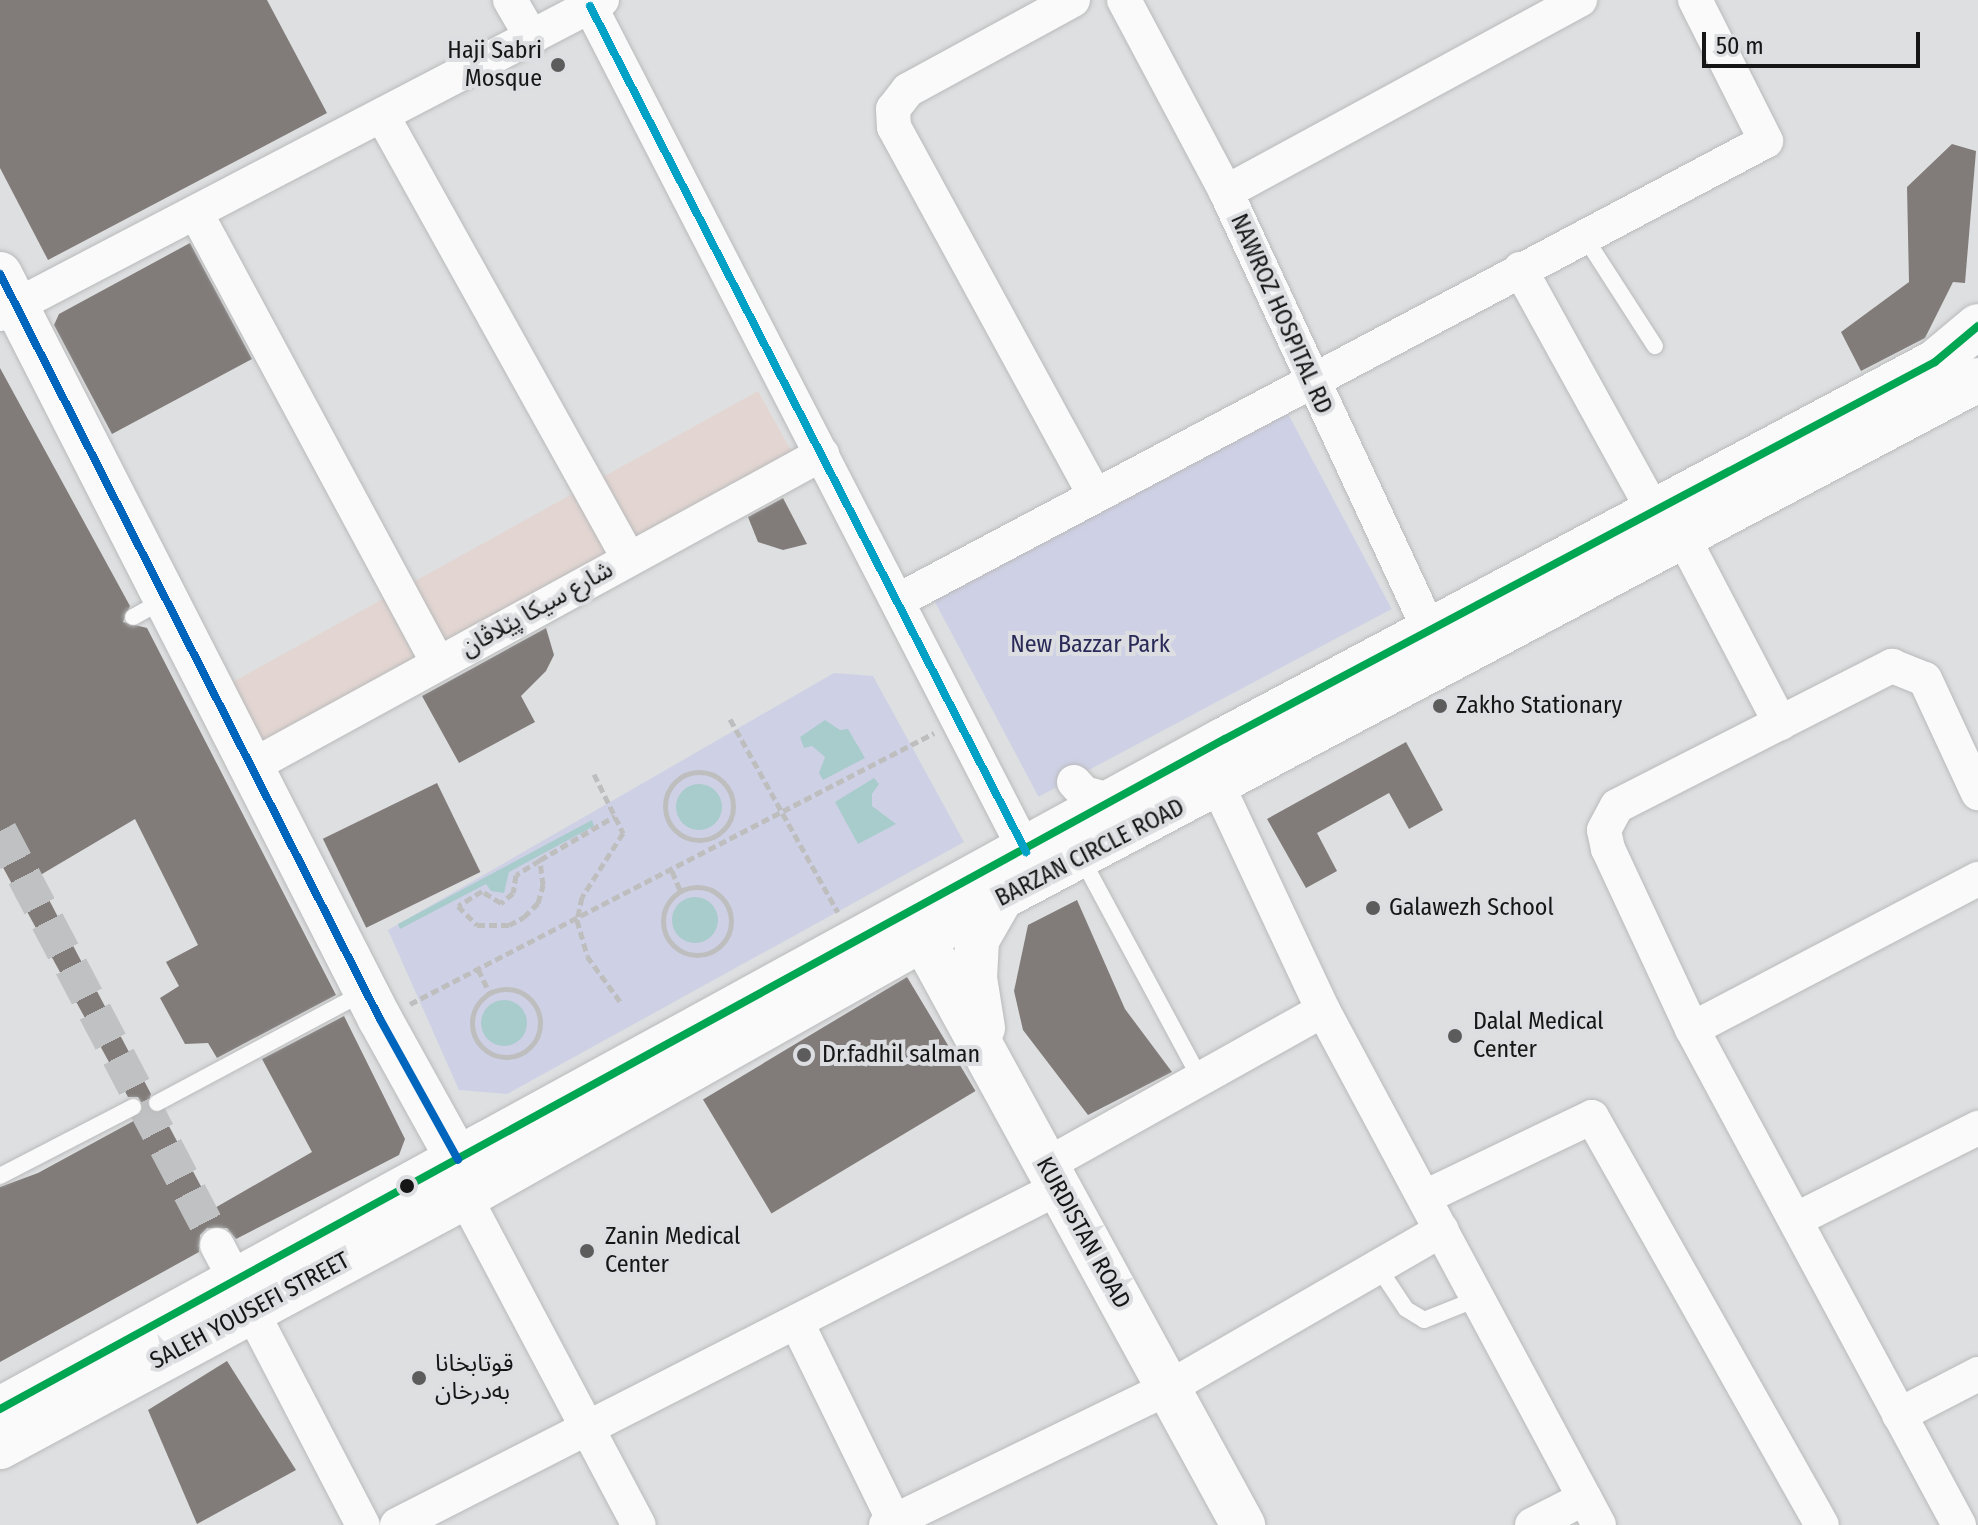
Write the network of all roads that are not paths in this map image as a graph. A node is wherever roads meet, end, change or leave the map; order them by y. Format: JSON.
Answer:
{"nodes":[{"id":1,"x":510,"y":0,"type":"edge"},
{"id":2,"x":1073,"y":0,"type":"edge"},
{"id":3,"x":1580,"y":0,"type":"edge"},
{"id":4,"x":1695,"y":0,"type":"edge"},
{"id":5,"x":596,"y":3,"type":"edge"},
{"id":6,"x":1137,"y":5,"type":"edge"},
{"id":7,"x":532,"y":38,"type":"junction"},
{"id":8,"x":382,"y":115,"type":"junction"},
{"id":9,"x":1226,"y":192,"type":"junction"},
{"id":10,"x":196,"y":213,"type":"junction"},
{"id":11,"x":1584,"y":236,"type":"junction"},
{"id":12,"x":1520,"y":269,"type":"junction"},
{"id":13,"x":6,"y":298,"type":"edge"},
{"id":14,"x":1978,"y":326,"type":"edge"},
{"id":15,"x":1655,"y":346,"type":"dead end"},
{"id":16,"x":1309,"y":379,"type":"junction"},
{"id":17,"x":1978,"y":380,"type":"edge"},
{"id":18,"x":822,"y":454,"type":"junction"},
{"id":19,"x":1094,"y":494,"type":"junction"},
{"id":20,"x":1669,"y":526,"type":"junction"},
{"id":21,"x":629,"y":559,"type":"junction"},
{"id":22,"x":899,"y":600,"type":"junction"},
{"id":23,"x":1431,"y":633,"type":"junction"},
{"id":24,"x":438,"y":663,"type":"junction"},
{"id":25,"x":1780,"y":723,"type":"junction"},
{"id":26,"x":252,"y":766,"type":"junction"},
{"id":27,"x":1074,"y":782,"type":"dead end"},
{"id":28,"x":1218,"y":786,"type":"junction"},
{"id":29,"x":1978,"y":793,"type":"edge"},
{"id":30,"x":1114,"y":801,"type":"junction"},
{"id":31,"x":1026,"y":852,"type":"junction"},
{"id":32,"x":1081,"y":857,"type":"junction"},
{"id":33,"x":1978,"y":879,"type":"edge"},
{"id":34,"x":1000,"y":900,"type":"junction"},
{"id":35,"x":923,"y":939,"type":"junction"},
{"id":36,"x":373,"y":1005,"type":"junction"},
{"id":37,"x":1323,"y":1010,"type":"junction"},
{"id":38,"x":1692,"y":1029,"type":"junction"},
{"id":39,"x":989,"y":1062,"type":"junction"},
{"id":40,"x":1200,"y":1078,"type":"junction"},
{"id":41,"x":157,"y":1103,"type":"dead end"},
{"id":42,"x":133,"y":1107,"type":"dead end"},
{"id":43,"x":1978,"y":1128,"type":"edge"},
{"id":44,"x":476,"y":1170,"type":"junction"},
{"id":45,"x":0,"y":1176,"type":"edge"},
{"id":46,"x":1052,"y":1176,"type":"junction"},
{"id":47,"x":1425,"y":1197,"type":"junction"},
{"id":48,"x":1797,"y":1219,"type":"junction"},
{"id":49,"x":1442,"y":1230,"type":"junction"},
{"id":50,"x":1378,"y":1267,"type":"junction"},
{"id":51,"x":234,"y":1279,"type":"junction"},
{"id":52,"x":1479,"y":1298,"type":"junction"},
{"id":53,"x":797,"y":1323,"type":"junction"},
{"id":54,"x":1978,"y":1374,"type":"edge"},
{"id":55,"x":1168,"y":1388,"type":"junction"},
{"id":56,"x":0,"y":1409,"type":"edge"},
{"id":57,"x":1899,"y":1415,"type":"junction"},
{"id":58,"x":587,"y":1428,"type":"junction"},
{"id":59,"x":0,"y":1447,"type":"edge"},
{"id":60,"x":1592,"y":1512,"type":"edge"},
{"id":61,"x":892,"y":1524,"type":"edge"},
{"id":62,"x":363,"y":1525,"type":"edge"},
{"id":63,"x":397,"y":1525,"type":"edge"},
{"id":64,"x":639,"y":1525,"type":"edge"},
{"id":65,"x":1243,"y":1525,"type":"edge"},
{"id":66,"x":1532,"y":1525,"type":"edge"},
{"id":67,"x":1822,"y":1525,"type":"edge"},
{"id":68,"x":1959,"y":1525,"type":"edge"}],
"edges":[{"from":1,"to":7,"type":"street"},
{"from":2,"to":19,"type":"street"},
{"from":3,"to":9,"type":"street"},
{"from":4,"to":11,"type":"street"},
{"from":5,"to":7,"type":"street"},
{"from":5,"to":18,"type":"street"},
{"from":6,"to":9,"type":"street","name":"NAWROZ HOSPITAL RD"},
{"from":7,"to":8,"type":"street"},
{"from":8,"to":10,"type":"street"},
{"from":8,"to":21,"type":"street"},
{"from":9,"to":16,"type":"street","name":"NAWROZ HOSPITAL RD"},
{"from":10,"to":13,"type":"street"},
{"from":10,"to":24,"type":"street"},
{"from":11,"to":12,"type":"street"},
{"from":11,"to":15,"type":"lane"},
{"from":12,"to":16,"type":"street"},
{"from":12,"to":20,"type":"street"},
{"from":13,"to":26,"type":"main road"},
{"from":14,"to":20,"type":"main road","name":"BARZAN CIRCLE ROAD"},
{"from":16,"to":19,"type":"street"},
{"from":16,"to":23,"type":"street","name":"NAWROZ HOSPITAL RD"},
{"from":17,"to":20,"type":"main road"},
{"from":18,"to":21,"type":"street","name":"شارع سيكا پێلاڤان"},
{"from":18,"to":22,"type":"street"},
{"from":19,"to":22,"type":"street"},
{"from":20,"to":23,"type":"main road","name":"BARZAN CIRCLE ROAD"},
{"from":20,"to":25,"type":"street"},
{"from":20,"to":28,"type":"main road","name":"BARZAN CIRCLE ROAD"},
{"from":21,"to":24,"type":"street","name":"شارع سيكا پێلاڤان"},
{"from":22,"to":31,"type":"street"},
{"from":23,"to":30,"type":"main road","name":"BARZAN CIRCLE ROAD"},
{"from":24,"to":26,"type":"street","name":"شارع سيكا پێلاڤان"},
{"from":25,"to":29,"type":"street"},
{"from":25,"to":38,"type":"street"},
{"from":26,"to":36,"type":"main road"},
{"from":27,"to":30,"type":"street"},
{"from":28,"to":32,"type":"main road","name":"BARZAN CIRCLE ROAD"},
{"from":28,"to":37,"type":"street"},
{"from":30,"to":31,"type":"main road","name":"BARZAN CIRCLE ROAD"},
{"from":31,"to":44,"type":"main road","name":"BARZAN CIRCLE ROAD"},
{"from":32,"to":34,"type":"main road","name":"BARZAN CIRCLE ROAD"},
{"from":32,"to":40,"type":"lane"},
{"from":33,"to":38,"type":"street"},
{"from":34,"to":35,"type":"main road","name":"BARZAN CIRCLE ROAD"},
{"from":34,"to":39,"type":"main road"},
{"from":35,"to":39,"type":"main road","name":"KURDISTAN ROAD"},
{"from":35,"to":44,"type":"main road","name":"BARZAN CIRCLE ROAD"},
{"from":36,"to":41,"type":"lane"},
{"from":36,"to":44,"type":"main road"},
{"from":37,"to":40,"type":"street"},
{"from":37,"to":47,"type":"street"},
{"from":38,"to":48,"type":"street"},
{"from":39,"to":46,"type":"main road","name":"KURDISTAN ROAD"},
{"from":40,"to":46,"type":"street"},
{"from":42,"to":45,"type":"lane"},
{"from":43,"to":48,"type":"street"},
{"from":44,"to":51,"type":"main road","name":"SALEH YOUSEFI STREET"},
{"from":44,"to":58,"type":"street"},
{"from":46,"to":53,"type":"street"},
{"from":46,"to":55,"type":"main road","name":"KURDISTAN ROAD"},
{"from":47,"to":49,"type":"street"},
{"from":47,"to":67,"type":"street"},
{"from":48,"to":57,"type":"street"},
{"from":49,"to":50,"type":"street"},
{"from":49,"to":52,"type":"street"},
{"from":50,"to":52,"type":"lane"},
{"from":50,"to":55,"type":"street"},
{"from":51,"to":56,"type":"main road","name":"SALEH YOUSEFI STREET"},
{"from":51,"to":59,"type":"main road","name":"SALEH YOUSEFI STREET"},
{"from":51,"to":62,"type":"street"},
{"from":52,"to":60,"type":"street"},
{"from":53,"to":58,"type":"street"},
{"from":53,"to":61,"type":"street"},
{"from":54,"to":57,"type":"street"},
{"from":55,"to":61,"type":"street"},
{"from":55,"to":65,"type":"main road","name":"KURDISTAN ROAD"},
{"from":57,"to":68,"type":"street"},
{"from":58,"to":63,"type":"street"},
{"from":58,"to":64,"type":"street"},
{"from":60,"to":66,"type":"street"}]}
